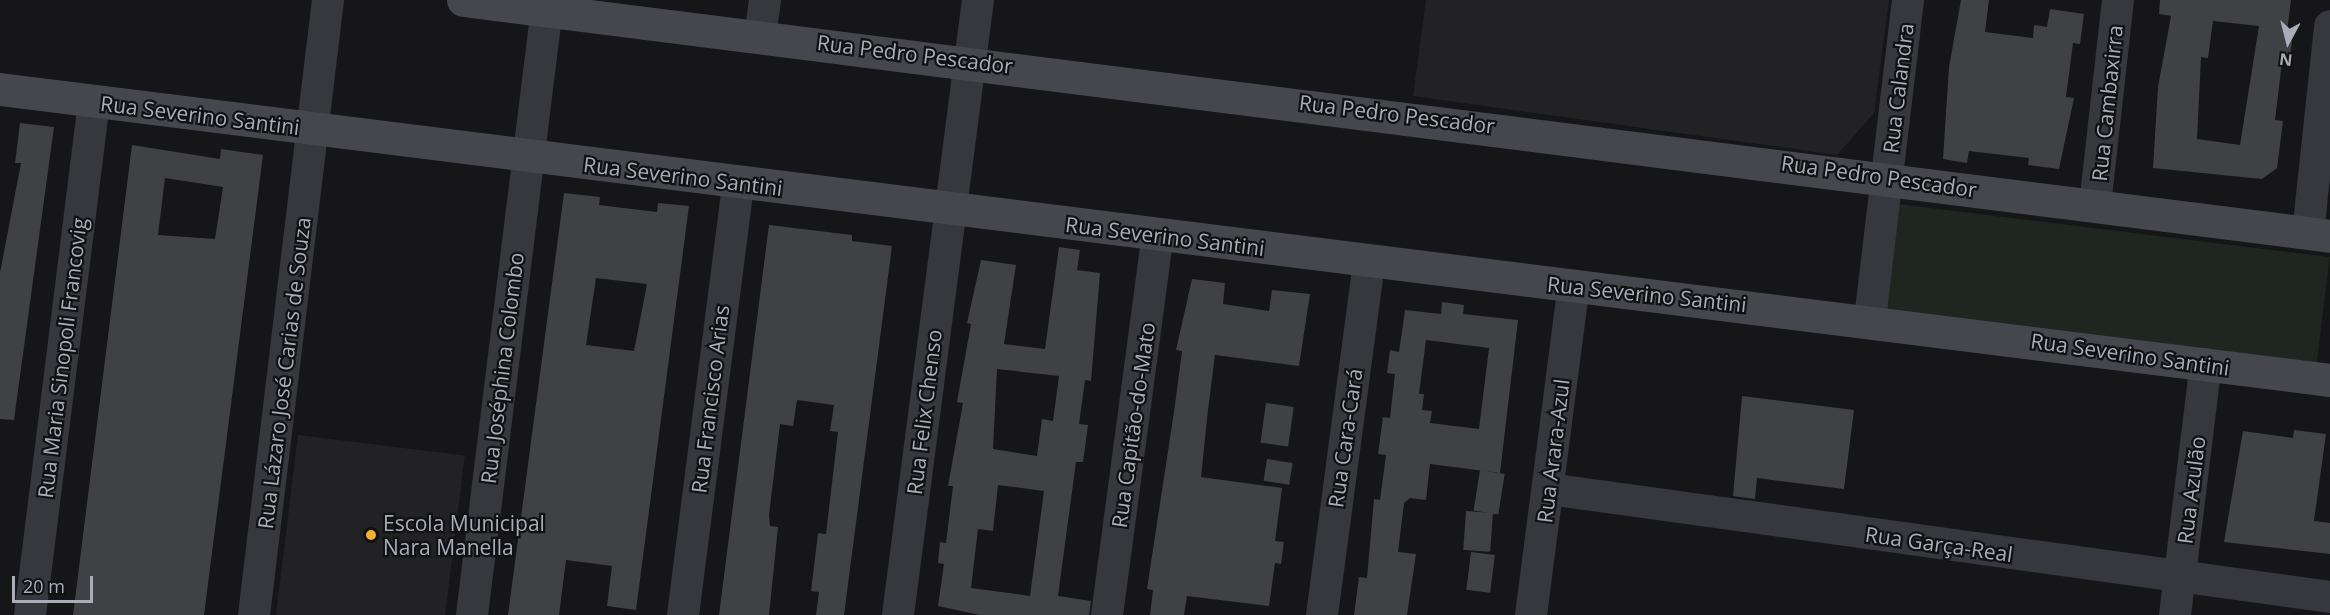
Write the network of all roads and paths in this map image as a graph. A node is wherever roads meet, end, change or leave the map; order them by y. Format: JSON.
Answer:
{"nodes":[{"id":1,"x":328,"y":0,"type":"edge"},
{"id":2,"x":463,"y":0,"type":"edge"},
{"id":3,"x":765,"y":0,"type":"edge"},
{"id":4,"x":978,"y":0,"type":"edge"},
{"id":5,"x":1908,"y":0,"type":"edge"},
{"id":6,"x":2118,"y":0,"type":"edge"},
{"id":7,"x":548,"y":5,"type":"edge"},
{"id":8,"x":2330,"y":26,"type":"edge"},
{"id":9,"x":760,"y":36,"type":"junction"},
{"id":10,"x":970,"y":61,"type":"junction"},
{"id":11,"x":0,"y":89,"type":"edge"},
{"id":12,"x":94,"y":102,"type":"junction"},
{"id":13,"x":314,"y":130,"type":"junction"},
{"id":14,"x":528,"y":157,"type":"junction"},
{"id":15,"x":1888,"y":176,"type":"junction"},
{"id":16,"x":738,"y":183,"type":"junction"},
{"id":17,"x":2095,"y":205,"type":"junction"},
{"id":18,"x":950,"y":209,"type":"junction"},
{"id":19,"x":2319,"y":234,"type":"edge"},
{"id":20,"x":1158,"y":235,"type":"junction"},
{"id":21,"x":1369,"y":261,"type":"junction"},
{"id":22,"x":1574,"y":286,"type":"junction"},
{"id":23,"x":1870,"y":319,"type":"junction"},
{"id":24,"x":2206,"y":364,"type":"junction"},
{"id":25,"x":2330,"y":380,"type":"edge"},
{"id":26,"x":1549,"y":489,"type":"junction"},
{"id":27,"x":2180,"y":578,"type":"junction"},
{"id":28,"x":2330,"y":597,"type":"edge"},
{"id":29,"x":30,"y":615,"type":"edge"},
{"id":30,"x":254,"y":615,"type":"edge"},
{"id":31,"x":472,"y":615,"type":"edge"},
{"id":32,"x":683,"y":615,"type":"edge"},
{"id":33,"x":898,"y":615,"type":"edge"},
{"id":34,"x":1107,"y":615,"type":"edge"},
{"id":35,"x":1322,"y":615,"type":"edge"},
{"id":36,"x":1531,"y":615,"type":"edge"},
{"id":37,"x":2175,"y":615,"type":"edge"}],
"edges":[{"from":1,"to":13,"type":"street","name":"Rua Lázaro José Carias de Souza"},
{"from":2,"to":7,"type":"street","name":"Rua Pedro Pescador"},
{"from":3,"to":9,"type":"street"},
{"from":4,"to":10,"type":"street","name":"Rua Felix Chenso"},
{"from":5,"to":15,"type":"street","name":"Rua Calandra"},
{"from":6,"to":17,"type":"street","name":"Rua Cambaxirra"},
{"from":7,"to":9,"type":"street","name":"Rua Pedro Pescador"},
{"from":7,"to":14,"type":"street","name":"Rua Joséphina Colombo"},
{"from":8,"to":19,"type":"street"},
{"from":9,"to":10,"type":"street","name":"Rua Pedro Pescador"},
{"from":10,"to":15,"type":"street","name":"Rua Pedro Pescador"},
{"from":10,"to":18,"type":"street","name":"Rua Felix Chenso"},
{"from":11,"to":12,"type":"street","name":"Rua Severino Santini"},
{"from":12,"to":13,"type":"street","name":"Rua Severino Santini"},
{"from":12,"to":29,"type":"street","name":"Rua Maria Sinopoli Francovig"},
{"from":13,"to":14,"type":"street","name":"Rua Severino Santini"},
{"from":13,"to":30,"type":"street","name":"Rua Lázaro José Carias de Souza"},
{"from":14,"to":16,"type":"street","name":"Rua Severino Santini"},
{"from":14,"to":31,"type":"street","name":"Rua Joséphina Colombo"},
{"from":15,"to":17,"type":"street","name":"Rua Pedro Pescador"},
{"from":15,"to":23,"type":"street","name":"Rua Calandra"},
{"from":16,"to":18,"type":"street","name":"Rua Severino Santini"},
{"from":16,"to":32,"type":"street","name":"Rua Francisco Arias"},
{"from":17,"to":19,"type":"street","name":"Rua Pedro Pescador"},
{"from":18,"to":20,"type":"street","name":"Rua Severino Santini"},
{"from":18,"to":33,"type":"street","name":"Rua Felix Chenso"},
{"from":20,"to":21,"type":"street","name":"Rua Severino Santini"},
{"from":20,"to":34,"type":"street","name":"Rua Capitão-do-Mato"},
{"from":21,"to":22,"type":"street","name":"Rua Severino Santini"},
{"from":21,"to":35,"type":"street","name":"Rua Cara-Cará"},
{"from":22,"to":23,"type":"street","name":"Rua Severino Santini"},
{"from":22,"to":26,"type":"street","name":"Rua Arara-Azul"},
{"from":23,"to":24,"type":"street","name":"Rua Severino Santini"},
{"from":24,"to":25,"type":"street","name":"Rua Severino Santini"},
{"from":24,"to":27,"type":"street","name":"Rua Azulão"},
{"from":26,"to":27,"type":"street","name":"Rua Garça-Real"},
{"from":26,"to":36,"type":"street","name":"Rua Arara-Azul"},
{"from":27,"to":28,"type":"street","name":"Rua Garça-Real"},
{"from":27,"to":37,"type":"street","name":"Rua Azulão"}]}
